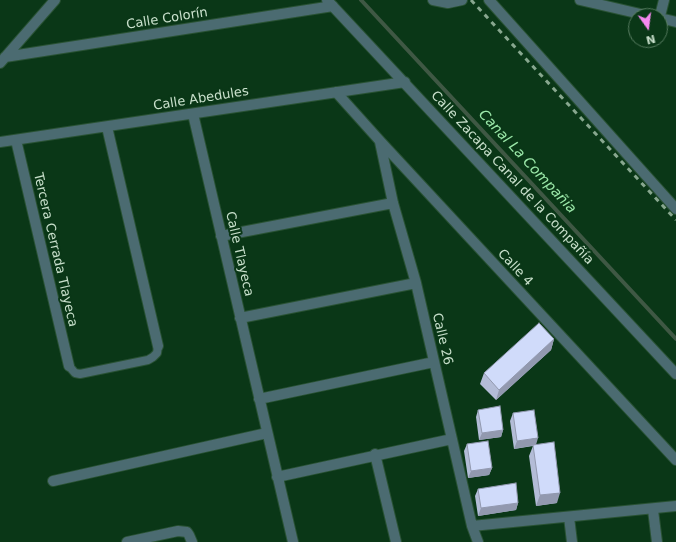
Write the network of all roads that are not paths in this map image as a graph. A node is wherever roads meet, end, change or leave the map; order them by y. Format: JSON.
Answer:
{"nodes":[{"id":1,"x":55,"y":0,"type":"edge"},
{"id":2,"x":433,"y":0,"type":"edge"},
{"id":3,"x":462,"y":0,"type":"edge"},
{"id":4,"x":489,"y":0,"type":"edge"},
{"id":5,"x":580,"y":0,"type":"edge"},
{"id":6,"x":330,"y":3,"type":"edge"},
{"id":7,"x":628,"y":11,"type":"edge"},
{"id":8,"x":3,"y":60,"type":"edge"},
{"id":9,"x":405,"y":82,"type":"junction"},
{"id":10,"x":336,"y":92,"type":"junction"},
{"id":11,"x":193,"y":114,"type":"junction"},
{"id":12,"x":107,"y":127,"type":"junction"},
{"id":13,"x":16,"y":140,"type":"junction"},
{"id":14,"x":380,"y":141,"type":"junction"},
{"id":15,"x":0,"y":142,"type":"edge"},
{"id":16,"x":393,"y":203,"type":"junction"},
{"id":17,"x":676,"y":209,"type":"edge"},
{"id":18,"x":221,"y":236,"type":"junction"},
{"id":19,"x":416,"y":283,"type":"junction"},
{"id":20,"x":240,"y":318,"type":"junction"},
{"id":21,"x":158,"y":346,"type":"joint"},
{"id":22,"x":434,"y":362,"type":"junction"},
{"id":23,"x":69,"y":366,"type":"joint"},
{"id":24,"x":676,"y":374,"type":"edge"},
{"id":25,"x":259,"y":399,"type":"junction"},
{"id":26,"x":267,"y":433,"type":"junction"},
{"id":27,"x":452,"y":438,"type":"junction"},
{"id":28,"x":375,"y":454,"type":"junction"},
{"id":29,"x":676,"y":460,"type":"edge"},
{"id":30,"x":277,"y":476,"type":"junction"},
{"id":31,"x":53,"y":481,"type":"dead end"},
{"id":32,"x":676,"y":506,"type":"edge"},
{"id":33,"x":653,"y":510,"type":"junction"},
{"id":34,"x":569,"y":517,"type":"junction"},
{"id":35,"x":472,"y":526,"type":"junction"},
{"id":36,"x":128,"y":542,"type":"edge"},
{"id":37,"x":192,"y":542,"type":"edge"},
{"id":38,"x":293,"y":542,"type":"edge"},
{"id":39,"x":396,"y":542,"type":"edge"},
{"id":40,"x":478,"y":542,"type":"edge"},
{"id":41,"x":572,"y":542,"type":"edge"},
{"id":42,"x":657,"y":542,"type":"edge"}],
"edges":[{"from":1,"to":8,"type":"street"},
{"from":2,"to":3,"type":"street"},
{"from":4,"to":17,"type":"street"},
{"from":5,"to":7,"type":"street"},
{"from":6,"to":8,"type":"street","name":"Calle Colorín"},
{"from":6,"to":9,"type":"street","name":"Calle Zacapa Canal de la Compañía"},
{"from":9,"to":10,"type":"street","name":"Calle Abedules"},
{"from":9,"to":24,"type":"street","name":"Calle Zacapa Canal de la Compañía"},
{"from":10,"to":11,"type":"street","name":"Calle Abedules"},
{"from":10,"to":14,"type":"street","name":"Calle 4"},
{"from":11,"to":12,"type":"street","name":"Calle Abedules"},
{"from":11,"to":18,"type":"street","name":"Calle Tlayeca"},
{"from":12,"to":13,"type":"street","name":"Calle Abedules"},
{"from":12,"to":21,"type":"street"},
{"from":13,"to":15,"type":"street","name":"Calle Abedules"},
{"from":13,"to":23,"type":"street","name":"Tercera Cerrada Tlayeca"},
{"from":14,"to":16,"type":"street","name":"Calle 26"},
{"from":14,"to":29,"type":"street","name":"Calle 4"},
{"from":16,"to":18,"type":"street"},
{"from":16,"to":19,"type":"street","name":"Calle 26"},
{"from":18,"to":20,"type":"street","name":"Calle Tlayeca"},
{"from":19,"to":20,"type":"street"},
{"from":19,"to":22,"type":"street","name":"Calle 26"},
{"from":20,"to":25,"type":"street","name":"Calle Tlayeca"},
{"from":21,"to":23,"type":"lane"},
{"from":22,"to":25,"type":"street"},
{"from":22,"to":27,"type":"street","name":"Calle 26"},
{"from":25,"to":26,"type":"street","name":"Calle Tlayeca"},
{"from":26,"to":30,"type":"street","name":"Calle Tlayeca"},
{"from":26,"to":31,"type":"street"},
{"from":27,"to":28,"type":"street"},
{"from":27,"to":35,"type":"street","name":"Calle 26"},
{"from":28,"to":30,"type":"street"},
{"from":28,"to":39,"type":"street"},
{"from":30,"to":38,"type":"street","name":"Calle Tlayeca"},
{"from":32,"to":33,"type":"street"},
{"from":33,"to":34,"type":"street"},
{"from":33,"to":42,"type":"street"},
{"from":34,"to":35,"type":"street"},
{"from":34,"to":41,"type":"street"},
{"from":35,"to":40,"type":"street","name":"Calle 26"},
{"from":36,"to":37,"type":"street"}]}
